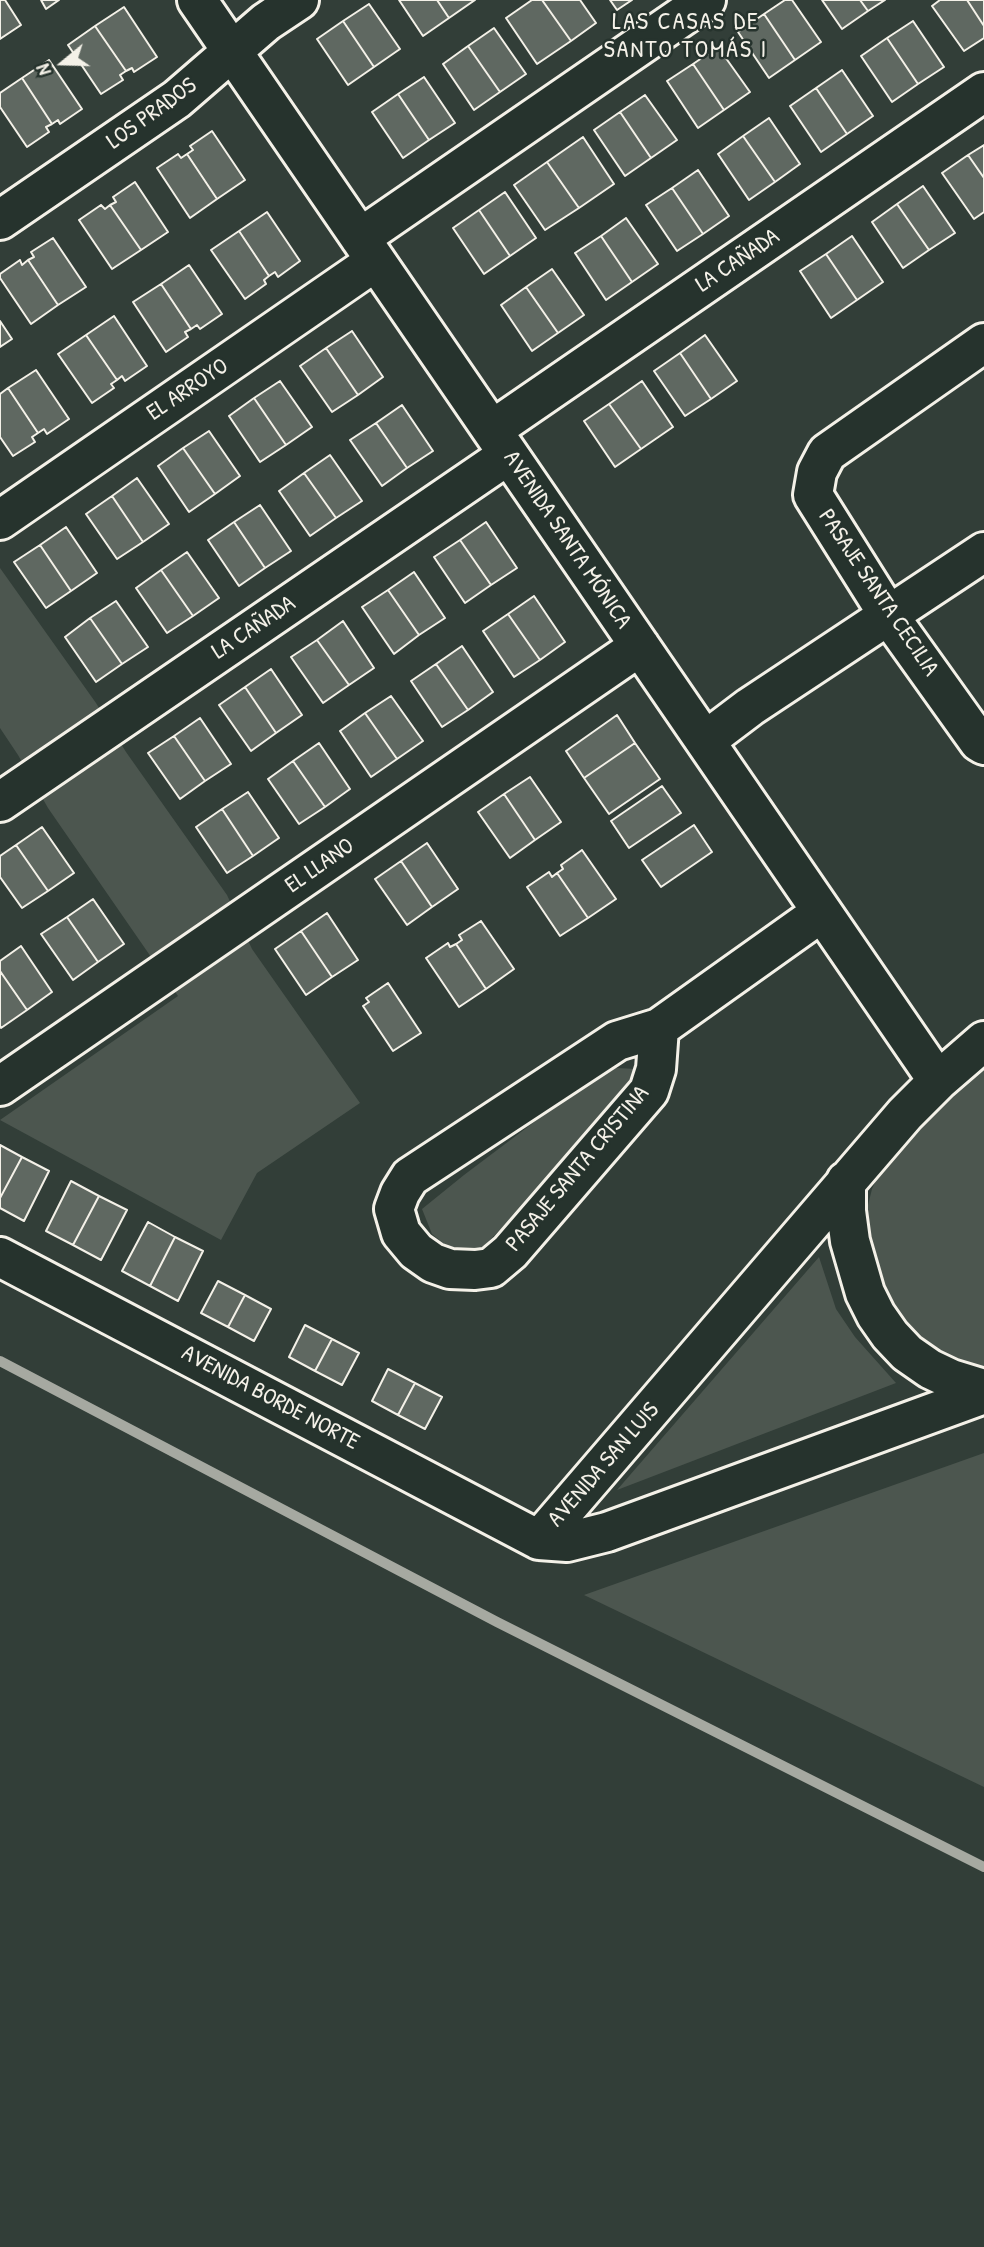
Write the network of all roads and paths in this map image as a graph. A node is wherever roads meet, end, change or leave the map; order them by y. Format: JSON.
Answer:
{"nodes":[{"id":1,"x":197,"y":0,"type":"edge"},
{"id":2,"x":299,"y":0,"type":"edge"},
{"id":3,"x":706,"y":0,"type":"edge"},
{"id":4,"x":232,"y":51,"type":"junction"},
{"id":5,"x":984,"y":92,"type":"edge"},
{"id":6,"x":0,"y":220,"type":"edge"},
{"id":7,"x":368,"y":249,"type":"junction"},
{"id":8,"x":984,"y":343,"type":"edge"},
{"id":9,"x":500,"y":442,"type":"junction"},
{"id":10,"x":0,"y":520,"type":"edge"},
{"id":11,"x":984,"y":552,"type":"edge"},
{"id":12,"x":889,"y":616,"type":"junction"},
{"id":13,"x":640,"y":646,"type":"junction"},
{"id":14,"x":705,"y":741,"type":"junction"},
{"id":15,"x":984,"y":745,"type":"edge"},
{"id":16,"x":0,"y":802,"type":"edge"},
{"id":17,"x":822,"y":912,"type":"junction"},
{"id":18,"x":659,"y":1028,"type":"junction"},
{"id":19,"x":984,"y":1041,"type":"edge"},
{"id":20,"x":938,"y":1081,"type":"junction"},
{"id":21,"x":0,"y":1086,"type":"edge"},
{"id":22,"x":846,"y":1181,"type":"junction"},
{"id":23,"x":0,"y":1257,"type":"edge"},
{"id":24,"x":984,"y":1391,"type":"edge"},
{"id":25,"x":539,"y":1540,"type":"junction"}],
"edges":[{"from":1,"to":4,"type":"street","name":"AVENIDA SANTA MÓNICA"},
{"from":2,"to":4,"type":"street","name":"LOS PRADOS"},
{"from":3,"to":7,"type":"street","name":"EL ARROYO"},
{"from":4,"to":6,"type":"street","name":"LOS PRADOS"},
{"from":4,"to":7,"type":"street","name":"AVENIDA SANTA MÓNICA"},
{"from":5,"to":9,"type":"street","name":"LA CAÑADA"},
{"from":7,"to":9,"type":"street","name":"AVENIDA SANTA MÓNICA"},
{"from":7,"to":10,"type":"street","name":"EL ARROYO"},
{"from":8,"to":12,"type":"street","name":"PASAJE SANTA CECILIA"},
{"from":9,"to":13,"type":"street","name":"AVENIDA SANTA MÓNICA"},
{"from":9,"to":16,"type":"street","name":"LA CAÑADA"},
{"from":11,"to":12,"type":"street"},
{"from":12,"to":14,"type":"street"},
{"from":12,"to":15,"type":"street","name":"PASAJE SANTA CECILIA"},
{"from":13,"to":14,"type":"street","name":"AVENIDA SANTA MÓNICA"},
{"from":13,"to":21,"type":"street","name":"EL LLANO"},
{"from":14,"to":17,"type":"street","name":"AVENIDA SANTA MÓNICA"},
{"from":17,"to":18,"type":"street","name":"PASAJE SANTA CRISTINA"},
{"from":17,"to":20,"type":"street","name":"AVENIDA SANTA MÓNICA"},
{"from":18,"to":18,"type":"street","name":"PASAJE SANTA CRISTINA"},
{"from":19,"to":20,"type":"street","name":"AVENIDA SAN LUIS"},
{"from":20,"to":22,"type":"street","name":"AVENIDA SAN LUIS"},
{"from":22,"to":24,"type":"street"},
{"from":22,"to":25,"type":"street","name":"AVENIDA SAN LUIS"},
{"from":23,"to":25,"type":"street","name":"AVENIDA BORDE NORTE"},
{"from":24,"to":25,"type":"street","name":"AVENIDA SAN LUIS"}]}
